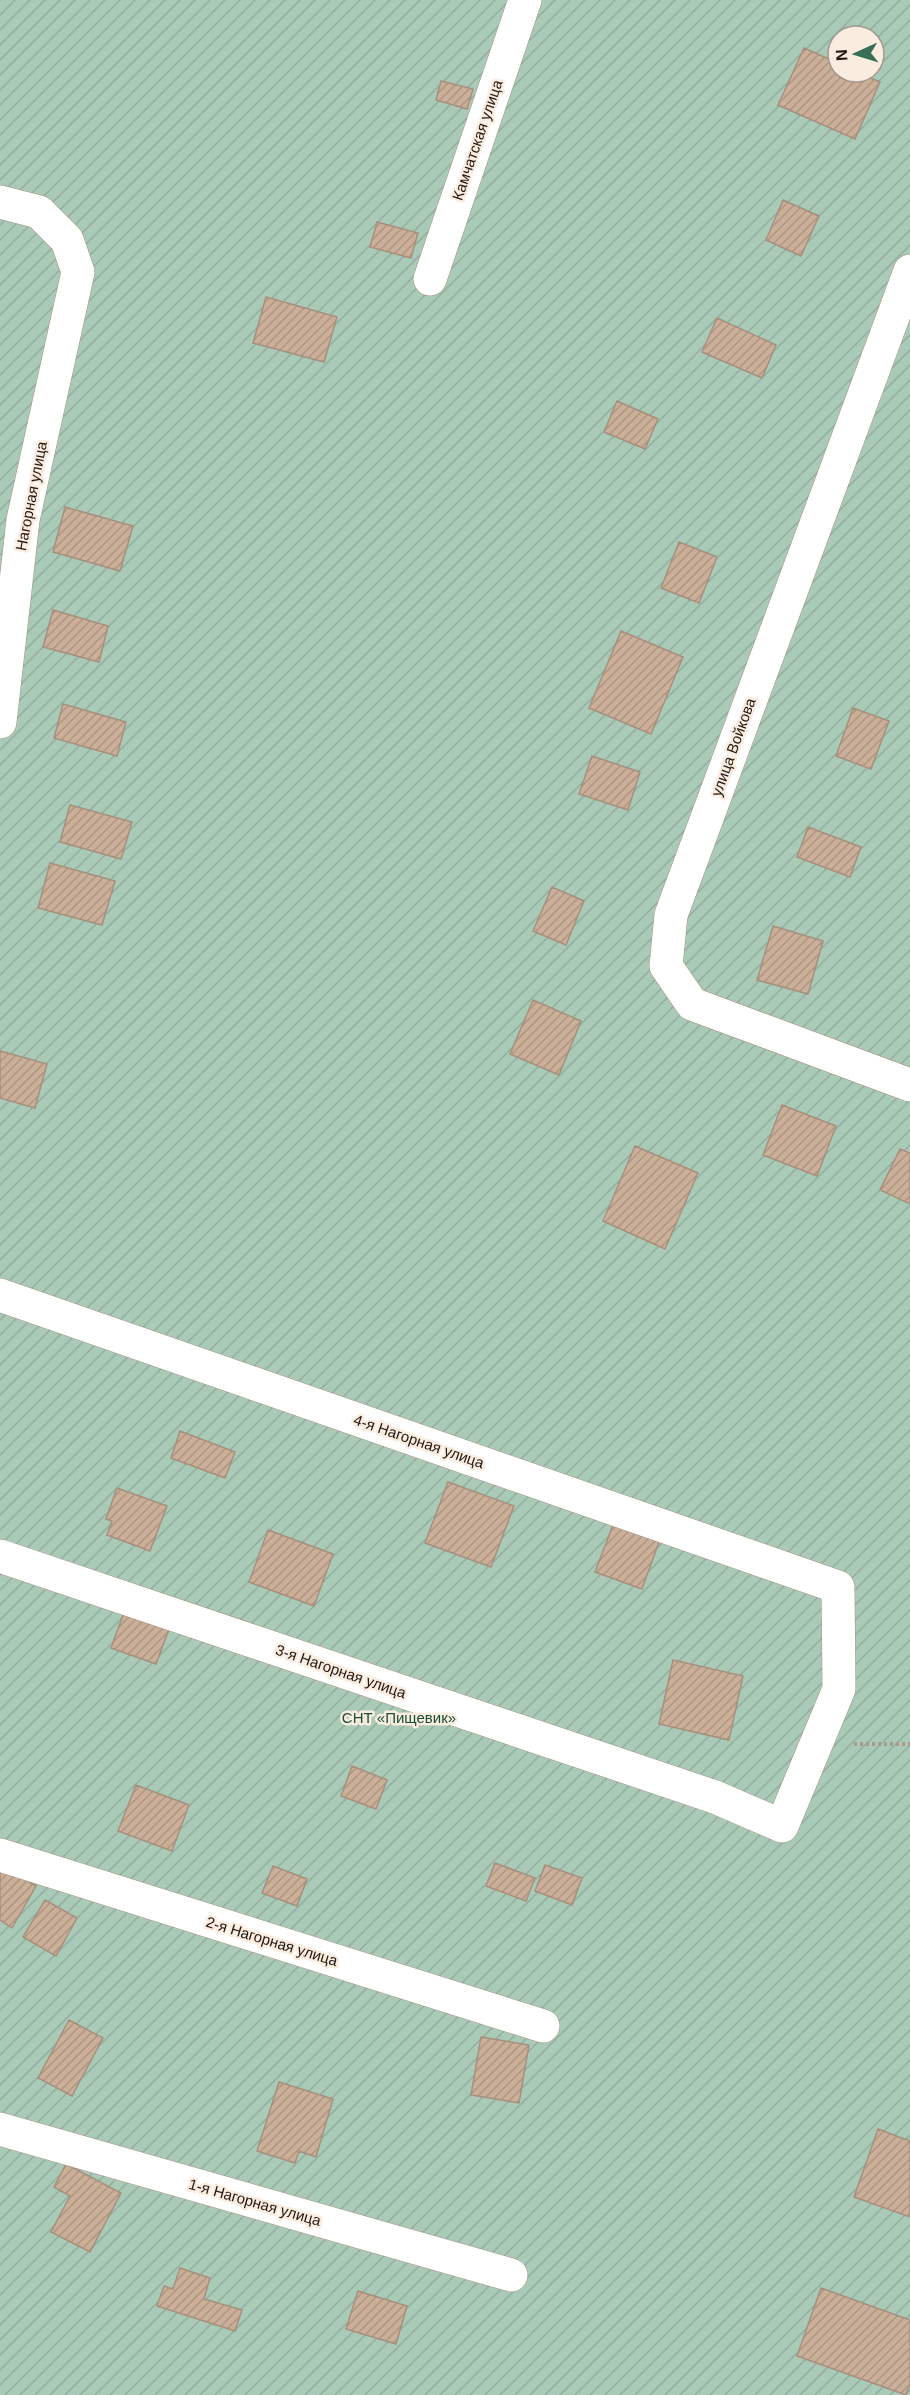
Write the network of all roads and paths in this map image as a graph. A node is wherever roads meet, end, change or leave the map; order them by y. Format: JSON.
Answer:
{"nodes":[{"id":1,"x":525,"y":0,"type":"edge"},
{"id":2,"x":0,"y":202,"type":"edge"},
{"id":3,"x":910,"y":271,"type":"edge"},
{"id":4,"x":430,"y":279,"type":"dead end"},
{"id":5,"x":0,"y":722,"type":"edge"},
{"id":6,"x":910,"y":1085,"type":"edge"},
{"id":7,"x":0,"y":1295,"type":"edge"},
{"id":8,"x":0,"y":1556,"type":"edge"},
{"id":9,"x":816,"y":1744,"type":"junction"},
{"id":10,"x":910,"y":1744,"type":"edge"},
{"id":11,"x":0,"y":1856,"type":"edge"},
{"id":12,"x":543,"y":2026,"type":"dead end"},
{"id":13,"x":0,"y":2129,"type":"edge"},
{"id":14,"x":511,"y":2275,"type":"dead end"}],
"edges":[{"from":1,"to":4,"type":"street","name":"Камчатская улица"},
{"from":2,"to":5,"type":"street","name":"Нагорная улица"},
{"from":3,"to":6,"type":"street","name":"улица Войкова"},
{"from":7,"to":9,"type":"street","name":"4-я Нагорная улица"},
{"from":8,"to":9,"type":"street","name":"3-я Нагорная улица"},
{"from":9,"to":10,"type":"path"},
{"from":11,"to":12,"type":"street","name":"2-я Нагорная улица"},
{"from":13,"to":14,"type":"street","name":"1-я Нагорная улица"}]}
